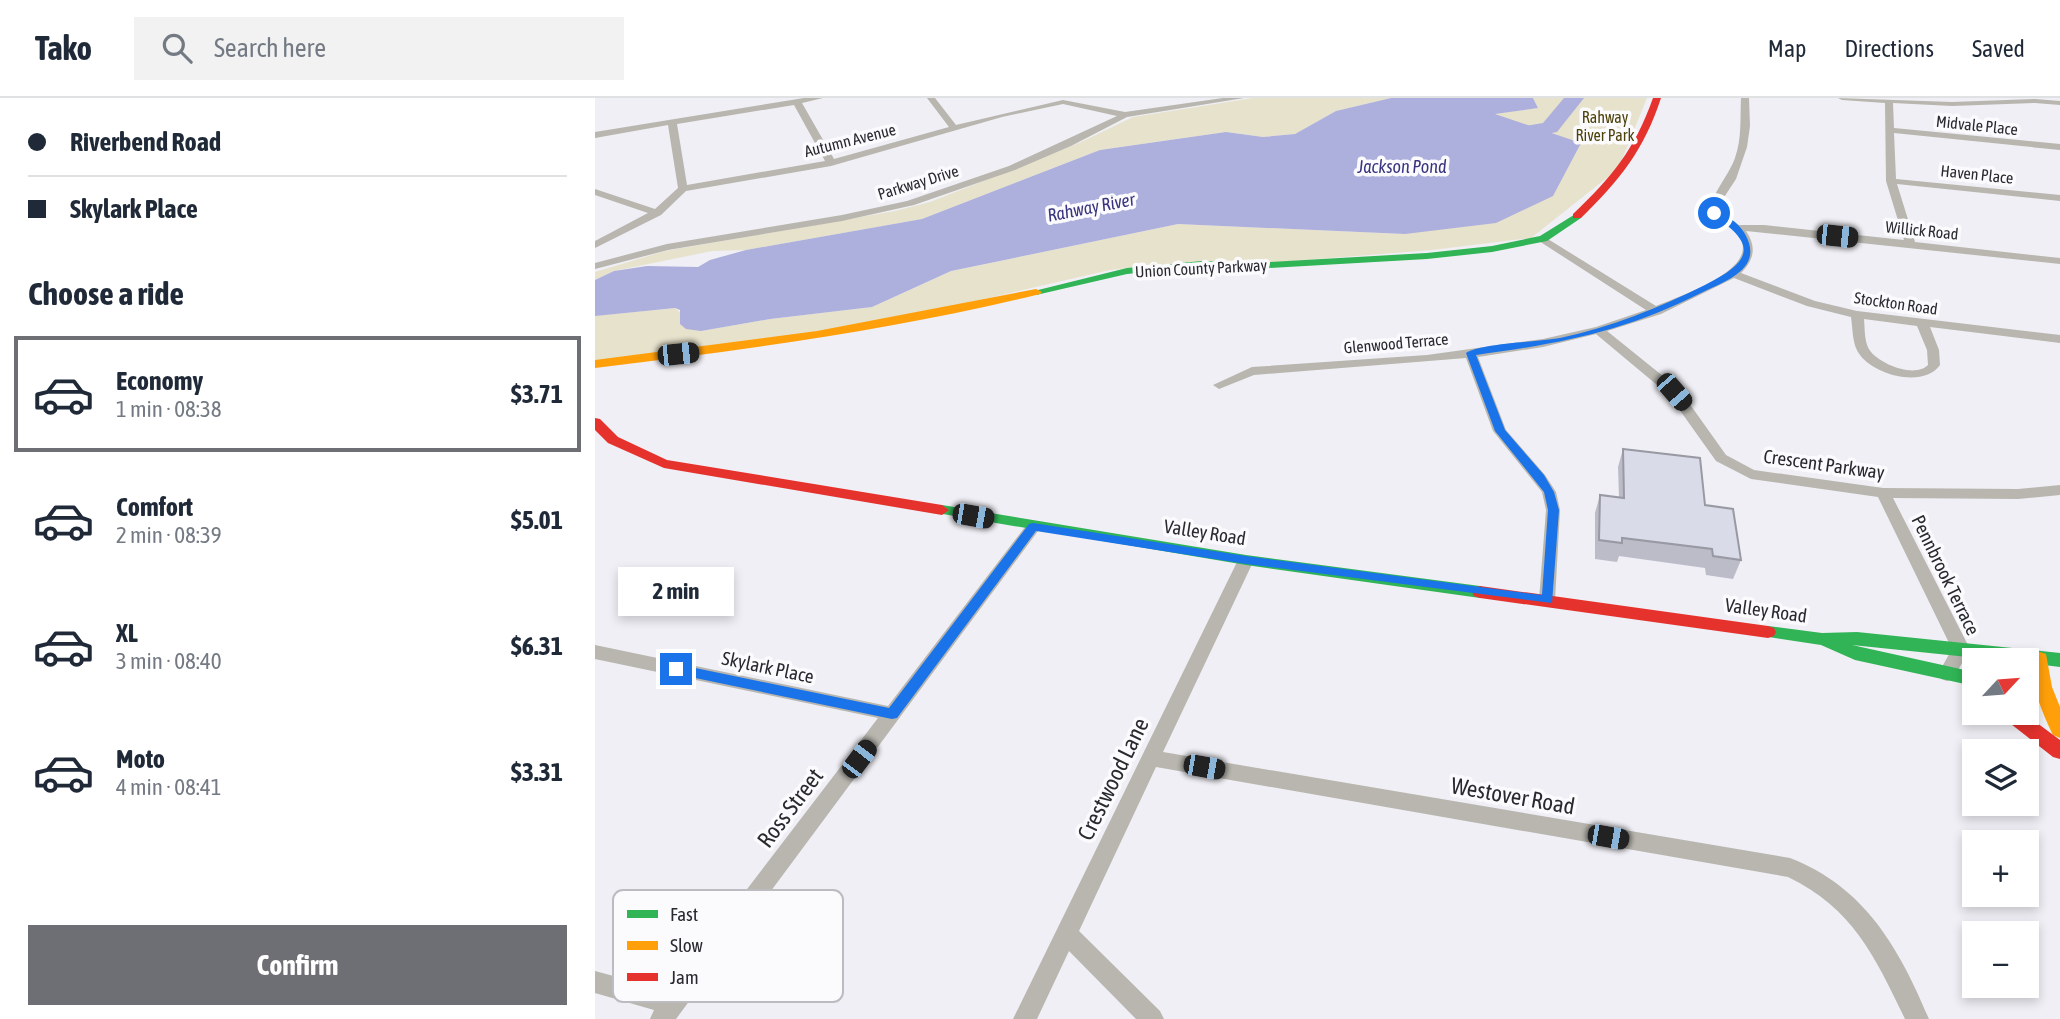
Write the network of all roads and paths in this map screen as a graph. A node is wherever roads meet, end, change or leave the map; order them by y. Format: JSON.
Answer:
{"nodes":[{"id":1,"x":819,"y":98,"type":"edge"},
{"id":2,"x":931,"y":98,"type":"edge"},
{"id":3,"x":1240,"y":98,"type":"edge"},
{"id":4,"x":1657,"y":98,"type":"edge"},
{"id":5,"x":1745,"y":98,"type":"edge"},
{"id":6,"x":1842,"y":98,"type":"edge"},
{"id":7,"x":1061,"y":100,"type":"edge"},
{"id":8,"x":1192,"y":101,"type":"edge"},
{"id":9,"x":1889,"y":101,"type":"junction"},
{"id":10,"x":797,"y":102,"type":"junction"},
{"id":11,"x":2060,"y":103,"type":"edge"},
{"id":12,"x":1125,"y":115,"type":"junction"},
{"id":13,"x":673,"y":122,"type":"junction"},
{"id":14,"x":954,"y":128,"type":"junction"},
{"id":15,"x":1891,"y":130,"type":"junction"},
{"id":16,"x":595,"y":135,"type":"edge"},
{"id":17,"x":2060,"y":147,"type":"edge"},
{"id":18,"x":831,"y":163,"type":"junction"},
{"id":19,"x":1891,"y":181,"type":"junction"},
{"id":20,"x":683,"y":189,"type":"junction"},
{"id":21,"x":595,"y":192,"type":"edge"},
{"id":22,"x":2060,"y":198,"type":"edge"},
{"id":23,"x":657,"y":213,"type":"junction"},
{"id":24,"x":1739,"y":229,"type":"junction"},
{"id":25,"x":1543,"y":239,"type":"junction"},
{"id":26,"x":595,"y":244,"type":"edge"},
{"id":27,"x":1910,"y":244,"type":"junction"},
{"id":28,"x":2060,"y":261,"type":"edge"},
{"id":29,"x":595,"y":266,"type":"edge"},
{"id":30,"x":1733,"y":274,"type":"junction"},
{"id":31,"x":1657,"y":312,"type":"junction"},
{"id":32,"x":1857,"y":315,"type":"junction"},
{"id":33,"x":1922,"y":323,"type":"junction"},
{"id":34,"x":1600,"y":331,"type":"junction"},
{"id":35,"x":2060,"y":339,"type":"edge"},
{"id":36,"x":1471,"y":353,"type":"junction"},
{"id":37,"x":595,"y":364,"type":"edge"},
{"id":38,"x":1219,"y":385,"type":"dead end"},
{"id":39,"x":595,"y":422,"type":"edge"},
{"id":40,"x":2060,"y":491,"type":"edge"},
{"id":41,"x":1884,"y":493,"type":"junction"},
{"id":42,"x":1033,"y":527,"type":"junction"},
{"id":43,"x":1246,"y":560,"type":"junction"},
{"id":44,"x":1548,"y":600,"type":"junction"},
{"id":45,"x":1822,"y":639,"type":"junction"},
{"id":46,"x":1961,"y":649,"type":"junction"},
{"id":47,"x":595,"y":652,"type":"edge"},
{"id":48,"x":2040,"y":659,"type":"junction"},
{"id":49,"x":2060,"y":660,"type":"edge"},
{"id":50,"x":2039,"y":665,"type":"edge"},
{"id":51,"x":1947,"y":674,"type":"junction"},
{"id":52,"x":1962,"y":677,"type":"edge"},
{"id":53,"x":2060,"y":677,"type":"edge"},
{"id":54,"x":1962,"y":683,"type":"edge"},
{"id":55,"x":2039,"y":687,"type":"edge"},
{"id":56,"x":2060,"y":688,"type":"edge"},
{"id":57,"x":2039,"y":694,"type":"edge"},
{"id":58,"x":892,"y":714,"type":"junction"},
{"id":59,"x":2025,"y":725,"type":"edge"},
{"id":60,"x":2060,"y":730,"type":"edge"},
{"id":61,"x":2060,"y":751,"type":"edge"},
{"id":62,"x":1150,"y":758,"type":"junction"},
{"id":63,"x":760,"y":890,"type":"edge"},
{"id":64,"x":1066,"y":933,"type":"junction"},
{"id":65,"x":595,"y":982,"type":"edge"},
{"id":66,"x":613,"y":989,"type":"edge"},
{"id":67,"x":644,"y":1002,"type":"edge"},
{"id":68,"x":668,"y":1012,"type":"edge"},
{"id":69,"x":1024,"y":1019,"type":"edge"},
{"id":70,"x":1152,"y":1019,"type":"edge"},
{"id":71,"x":1917,"y":1019,"type":"edge"}],
"edges":[{"from":1,"to":10,"type":"street"},
{"from":2,"to":14,"type":"street"},
{"from":3,"to":8,"type":"street","name":"Parkway Drive"},
{"from":4,"to":25,"type":"street","name":"Union County Parkway"},
{"from":5,"to":24,"type":"street"},
{"from":6,"to":9,"type":"street"},
{"from":7,"to":12,"type":"street","name":"Autumn Avenue"},
{"from":7,"to":14,"type":"street","name":"Autumn Avenue"},
{"from":8,"to":12,"type":"street","name":"Parkway Drive"},
{"from":9,"to":11,"type":"street"},
{"from":9,"to":15,"type":"street"},
{"from":10,"to":13,"type":"street"},
{"from":10,"to":18,"type":"street"},
{"from":12,"to":29,"type":"street","name":"Parkway Drive"},
{"from":13,"to":16,"type":"street"},
{"from":13,"to":20,"type":"street"},
{"from":14,"to":18,"type":"street","name":"Autumn Avenue"},
{"from":15,"to":17,"type":"street","name":"Midvale Place"},
{"from":15,"to":19,"type":"street"},
{"from":18,"to":20,"type":"street","name":"Autumn Avenue"},
{"from":19,"to":22,"type":"street","name":"Haven Place"},
{"from":19,"to":27,"type":"street"},
{"from":20,"to":23,"type":"street"},
{"from":21,"to":23,"type":"street"},
{"from":23,"to":26,"type":"street"},
{"from":24,"to":27,"type":"street","name":"Willick Road"},
{"from":24,"to":30,"type":"street"},
{"from":25,"to":31,"type":"street"},
{"from":25,"to":37,"type":"street","name":"Union County Parkway"},
{"from":27,"to":28,"type":"street","name":"Willick Road"},
{"from":30,"to":31,"type":"street","name":"Glenwood Terrace"},
{"from":30,"to":32,"type":"street","name":"Stockton Road"},
{"from":31,"to":34,"type":"street","name":"Glenwood Terrace"},
{"from":32,"to":33,"type":"street","name":"Stockton Road"},
{"from":32,"to":33,"type":"street"},
{"from":33,"to":35,"type":"street","name":"Stockton Road"},
{"from":34,"to":36,"type":"street","name":"Glenwood Terrace"},
{"from":34,"to":41,"type":"street","name":"Crescent Parkway"},
{"from":36,"to":38,"type":"street","name":"Glenwood Terrace"},
{"from":36,"to":44,"type":"street"},
{"from":39,"to":42,"type":"street","name":"Valley Road"},
{"from":40,"to":41,"type":"street","name":"Crescent Parkway"},
{"from":41,"to":46,"type":"street","name":"Pennbrook Terrace"},
{"from":42,"to":43,"type":"street","name":"Valley Road"},
{"from":42,"to":58,"type":"street","name":"Ross Street"},
{"from":43,"to":44,"type":"street","name":"Valley Road"},
{"from":43,"to":62,"type":"street","name":"Crestwood Lane"},
{"from":44,"to":45,"type":"street","name":"Valley Road"},
{"from":45,"to":46,"type":"street","name":"Valley Road"},
{"from":45,"to":51,"type":"street","name":"Valley Road"},
{"from":46,"to":48,"type":"street","name":"Valley Road"},
{"from":46,"to":51,"type":"street","name":"Pennbrook Terrace"},
{"from":47,"to":58,"type":"street","name":"Skylark Place"},
{"from":48,"to":49,"type":"street","name":"Valley Road"},
{"from":48,"to":50,"type":"street"},
{"from":48,"to":53,"type":"street"},
{"from":51,"to":52,"type":"street","name":"Valley Road"},
{"from":51,"to":54,"type":"street"},
{"from":55,"to":56,"type":"street"},
{"from":57,"to":60,"type":"street"},
{"from":58,"to":63,"type":"street","name":"Ross Street"},
{"from":59,"to":61,"type":"street"},
{"from":62,"to":64,"type":"street","name":"Crestwood Lane"},
{"from":62,"to":71,"type":"street","name":"Westover Road"},
{"from":64,"to":69,"type":"street","name":"Crestwood Lane"},
{"from":64,"to":70,"type":"street"},
{"from":65,"to":66,"type":"street"},
{"from":67,"to":68,"type":"street"}]}
